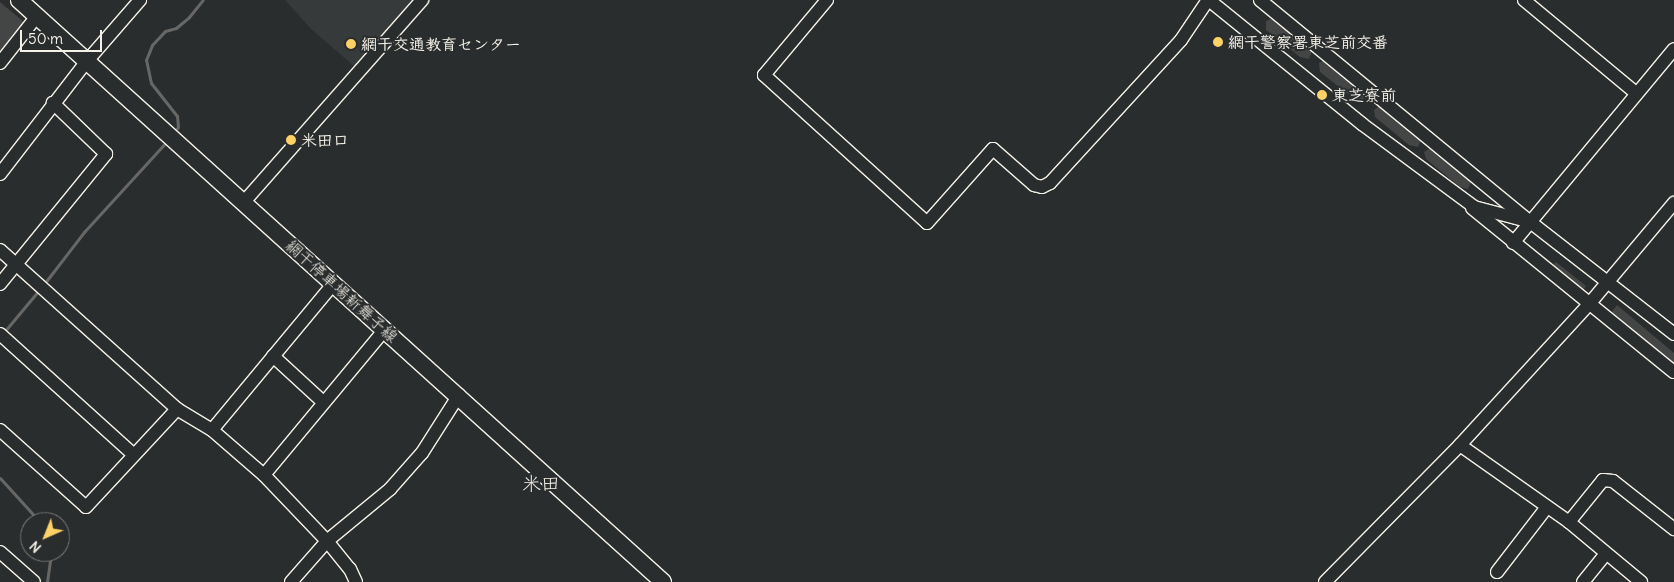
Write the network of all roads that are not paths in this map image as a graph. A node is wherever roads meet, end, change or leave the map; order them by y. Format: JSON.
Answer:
{"nodes":[{"id":1,"x":19,"y":0,"type":"edge"},
{"id":2,"x":422,"y":0,"type":"edge"},
{"id":3,"x":827,"y":0,"type":"edge"},
{"id":4,"x":1208,"y":0,"type":"edge"},
{"id":5,"x":1260,"y":0,"type":"edge"},
{"id":6,"x":1524,"y":0,"type":"edge"},
{"id":7,"x":133,"y":3,"type":"edge"},
{"id":8,"x":37,"y":16,"type":"junction"},
{"id":9,"x":1674,"y":50,"type":"edge"},
{"id":10,"x":87,"y":60,"type":"junction"},
{"id":11,"x":0,"y":63,"type":"edge"},
{"id":12,"x":1636,"y":93,"type":"junction"},
{"id":13,"x":53,"y":103,"type":"junction"},
{"id":14,"x":1,"y":170,"type":"edge"},
{"id":15,"x":1449,"y":189,"type":"junction"},
{"id":16,"x":243,"y":202,"type":"junction"},
{"id":17,"x":1674,"y":203,"type":"edge"},
{"id":18,"x":1530,"y":222,"type":"junction"},
{"id":19,"x":1512,"y":243,"type":"junction"},
{"id":20,"x":0,"y":250,"type":"edge"},
{"id":21,"x":15,"y":265,"type":"junction"},
{"id":22,"x":1608,"y":281,"type":"junction"},
{"id":23,"x":334,"y":283,"type":"junction"},
{"id":24,"x":0,"y":284,"type":"edge"},
{"id":25,"x":1590,"y":303,"type":"junction"},
{"id":26,"x":385,"y":330,"type":"junction"},
{"id":27,"x":0,"y":334,"type":"edge"},
{"id":28,"x":1674,"y":334,"type":"edge"},
{"id":29,"x":273,"y":356,"type":"junction"},
{"id":30,"x":1674,"y":372,"type":"edge"},
{"id":31,"x":459,"y":395,"type":"junction"},
{"id":32,"x":323,"y":402,"type":"junction"},
{"id":33,"x":177,"y":409,"type":"junction"},
{"id":34,"x":0,"y":430,"type":"edge"},
{"id":35,"x":212,"y":430,"type":"junction"},
{"id":36,"x":1460,"y":445,"type":"junction"},
{"id":37,"x":133,"y":454,"type":"junction"},
{"id":38,"x":264,"y":475,"type":"junction"},
{"id":39,"x":1547,"y":507,"type":"junction"},
{"id":40,"x":1569,"y":522,"type":"junction"},
{"id":41,"x":1674,"y":529,"type":"edge"},
{"id":42,"x":327,"y":541,"type":"junction"},
{"id":43,"x":0,"y":552,"type":"edge"},
{"id":44,"x":1606,"y":554,"type":"junction"},
{"id":45,"x":1497,"y":572,"type":"dead end"},
{"id":46,"x":34,"y":582,"type":"edge"},
{"id":47,"x":291,"y":582,"type":"edge"},
{"id":48,"x":356,"y":582,"type":"edge"},
{"id":49,"x":663,"y":582,"type":"edge"},
{"id":50,"x":1325,"y":582,"type":"edge"},
{"id":51,"x":1583,"y":582,"type":"edge"},
{"id":52,"x":1641,"y":582,"type":"edge"}],
"edges":[{"from":1,"to":8,"type":"main road","name":"網干停車場新舞子線"},
{"from":2,"to":16,"type":"street"},
{"from":3,"to":4,"type":"street"},
{"from":4,"to":15,"type":"street"},
{"from":5,"to":18,"type":"street"},
{"from":6,"to":12,"type":"street"},
{"from":7,"to":10,"type":"street"},
{"from":8,"to":10,"type":"main road","name":"網干停車場新舞子線"},
{"from":8,"to":11,"type":"street"},
{"from":9,"to":12,"type":"street"},
{"from":10,"to":13,"type":"street"},
{"from":10,"to":16,"type":"main road","name":"網干停車場新舞子線"},
{"from":12,"to":18,"type":"street"},
{"from":13,"to":14,"type":"street"},
{"from":13,"to":21,"type":"street"},
{"from":15,"to":18,"type":"street"},
{"from":15,"to":19,"type":"street"},
{"from":16,"to":23,"type":"main road","name":"網干停車場新舞子線"},
{"from":17,"to":22,"type":"street"},
{"from":18,"to":19,"type":"street"},
{"from":18,"to":22,"type":"street"},
{"from":19,"to":25,"type":"street"},
{"from":20,"to":21,"type":"street"},
{"from":21,"to":24,"type":"street"},
{"from":21,"to":33,"type":"street"},
{"from":22,"to":25,"type":"street"},
{"from":22,"to":28,"type":"street"},
{"from":23,"to":26,"type":"main road","name":"網干停車場新舞子線"},
{"from":23,"to":29,"type":"street"},
{"from":25,"to":30,"type":"street"},
{"from":25,"to":36,"type":"street"},
{"from":26,"to":31,"type":"main road","name":"網干停車場新舞子線"},
{"from":26,"to":32,"type":"street"},
{"from":27,"to":37,"type":"street"},
{"from":29,"to":32,"type":"street"},
{"from":29,"to":35,"type":"street"},
{"from":31,"to":42,"type":"street"},
{"from":31,"to":49,"type":"main road","name":"網干停車場新舞子線"},
{"from":32,"to":38,"type":"street"},
{"from":33,"to":35,"type":"street"},
{"from":33,"to":37,"type":"street"},
{"from":34,"to":37,"type":"street"},
{"from":35,"to":38,"type":"street"},
{"from":36,"to":39,"type":"street"},
{"from":36,"to":50,"type":"street"},
{"from":38,"to":42,"type":"street"},
{"from":39,"to":40,"type":"street"},
{"from":39,"to":45,"type":"street"},
{"from":40,"to":41,"type":"street"},
{"from":40,"to":44,"type":"street"},
{"from":42,"to":47,"type":"street"},
{"from":42,"to":48,"type":"street"},
{"from":43,"to":46,"type":"street"},
{"from":44,"to":51,"type":"street"},
{"from":44,"to":52,"type":"street"}]}
